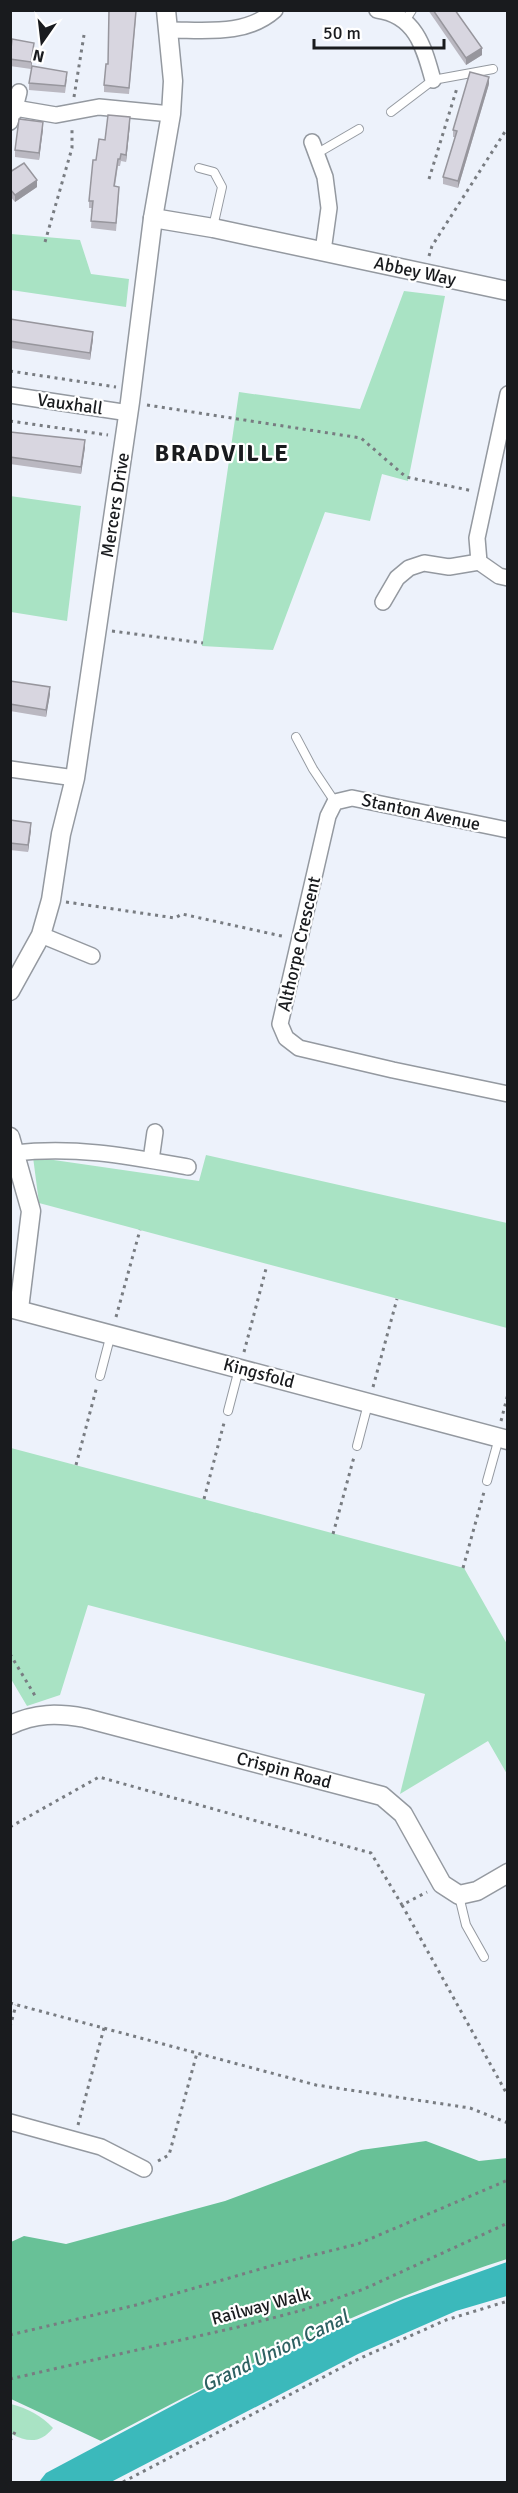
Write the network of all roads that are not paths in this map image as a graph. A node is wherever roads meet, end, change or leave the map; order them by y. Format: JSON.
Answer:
{"nodes":[{"id":1,"x":166,"y":10,"type":"edge"},
{"id":2,"x":275,"y":10,"type":"edge"},
{"id":3,"x":376,"y":10,"type":"edge"},
{"id":4,"x":409,"y":16,"type":"edge"},
{"id":5,"x":170,"y":30,"type":"junction"},
{"id":6,"x":493,"y":69,"type":"dead end"},
{"id":7,"x":434,"y":80,"type":"junction"},
{"id":8,"x":15,"y":91,"type":"edge"},
{"id":9,"x":391,"y":112,"type":"dead end"},
{"id":10,"x":171,"y":114,"type":"junction"},
{"id":11,"x":13,"y":115,"type":"edge"},
{"id":12,"x":359,"y":129,"type":"dead end"},
{"id":13,"x":314,"y":148,"type":"joint"},
{"id":14,"x":199,"y":168,"type":"dead end"},
{"id":15,"x":153,"y":218,"type":"junction"},
{"id":16,"x":213,"y":228,"type":"junction"},
{"id":17,"x":323,"y":251,"type":"junction"},
{"id":18,"x":507,"y":291,"type":"edge"},
{"id":19,"x":507,"y":394,"type":"edge"},
{"id":20,"x":10,"y":395,"type":"edge"},
{"id":21,"x":130,"y":401,"type":"junction"},
{"id":22,"x":505,"y":419,"type":"edge"},
{"id":23,"x":479,"y":562,"type":"junction"},
{"id":24,"x":507,"y":578,"type":"edge"},
{"id":25,"x":383,"y":602,"type":"dead end"},
{"id":26,"x":296,"y":737,"type":"dead end"},
{"id":27,"x":10,"y":769,"type":"edge"},
{"id":28,"x":75,"y":778,"type":"junction"},
{"id":29,"x":335,"y":802,"type":"junction"},
{"id":30,"x":507,"y":830,"type":"edge"},
{"id":31,"x":41,"y":935,"type":"junction"},
{"id":32,"x":92,"y":956,"type":"dead end"},
{"id":33,"x":10,"y":990,"type":"edge"},
{"id":34,"x":507,"y":1094,"type":"edge"},
{"id":35,"x":155,"y":1132,"type":"dead end"},
{"id":36,"x":12,"y":1145,"type":"edge"},
{"id":37,"x":151,"y":1160,"type":"junction"},
{"id":38,"x":188,"y":1167,"type":"dead end"},
{"id":39,"x":15,"y":1308,"type":"edge"},
{"id":40,"x":112,"y":1334,"type":"junction"},
{"id":41,"x":239,"y":1368,"type":"junction"},
{"id":42,"x":100,"y":1376,"type":"road end"},
{"id":43,"x":369,"y":1403,"type":"junction"},
{"id":44,"x":228,"y":1411,"type":"road end"},
{"id":45,"x":501,"y":1438,"type":"edge"},
{"id":46,"x":357,"y":1446,"type":"road end"},
{"id":47,"x":487,"y":1481,"type":"road end"},
{"id":48,"x":10,"y":1725,"type":"edge"},
{"id":49,"x":507,"y":1873,"type":"edge"},
{"id":50,"x":459,"y":1895,"type":"junction"},
{"id":51,"x":484,"y":1957,"type":"dead end"},
{"id":52,"x":10,"y":2122,"type":"edge"},
{"id":53,"x":144,"y":2169,"type":"road end"}],
"edges":[{"from":1,"to":5,"type":"street","name":"Mercers Drive"},
{"from":2,"to":5,"type":"street"},
{"from":3,"to":4,"type":"street"},
{"from":4,"to":7,"type":"street"},
{"from":5,"to":10,"type":"street","name":"Mercers Drive"},
{"from":6,"to":7,"type":"lane"},
{"from":7,"to":9,"type":"lane"},
{"from":8,"to":11,"type":"street"},
{"from":10,"to":11,"type":"street"},
{"from":10,"to":15,"type":"street","name":"Mercers Drive"},
{"from":12,"to":13,"type":"lane"},
{"from":13,"to":17,"type":"street"},
{"from":14,"to":16,"type":"lane"},
{"from":15,"to":16,"type":"street","name":"Abbey Way"},
{"from":15,"to":21,"type":"street","name":"Mercers Drive"},
{"from":16,"to":17,"type":"street","name":"Abbey Way"},
{"from":17,"to":18,"type":"street","name":"Abbey Way"},
{"from":19,"to":22,"type":"street"},
{"from":20,"to":21,"type":"street","name":"Vauxhall"},
{"from":21,"to":28,"type":"street","name":"Mercers Drive"},
{"from":22,"to":23,"type":"street"},
{"from":23,"to":24,"type":"street"},
{"from":23,"to":25,"type":"street"},
{"from":26,"to":29,"type":"lane"},
{"from":27,"to":28,"type":"street"},
{"from":28,"to":31,"type":"street","name":"Mercers Drive"},
{"from":29,"to":30,"type":"street","name":"Stanton Avenue"},
{"from":29,"to":34,"type":"street","name":"Althorpe Crescent"},
{"from":31,"to":32,"type":"street"},
{"from":31,"to":33,"type":"street","name":"Mercers Drive"},
{"from":35,"to":37,"type":"street"},
{"from":36,"to":37,"type":"street"},
{"from":36,"to":39,"type":"street"},
{"from":37,"to":38,"type":"street"},
{"from":39,"to":40,"type":"street","name":"Kingsfold"},
{"from":40,"to":41,"type":"street","name":"Kingsfold"},
{"from":40,"to":42,"type":"lane"},
{"from":41,"to":43,"type":"street","name":"Kingsfold"},
{"from":41,"to":44,"type":"lane"},
{"from":43,"to":45,"type":"street","name":"Kingsfold"},
{"from":43,"to":46,"type":"lane"},
{"from":45,"to":47,"type":"lane"},
{"from":48,"to":50,"type":"street","name":"Crispin Road"},
{"from":49,"to":50,"type":"street"},
{"from":50,"to":51,"type":"lane"},
{"from":52,"to":53,"type":"street"}]}
